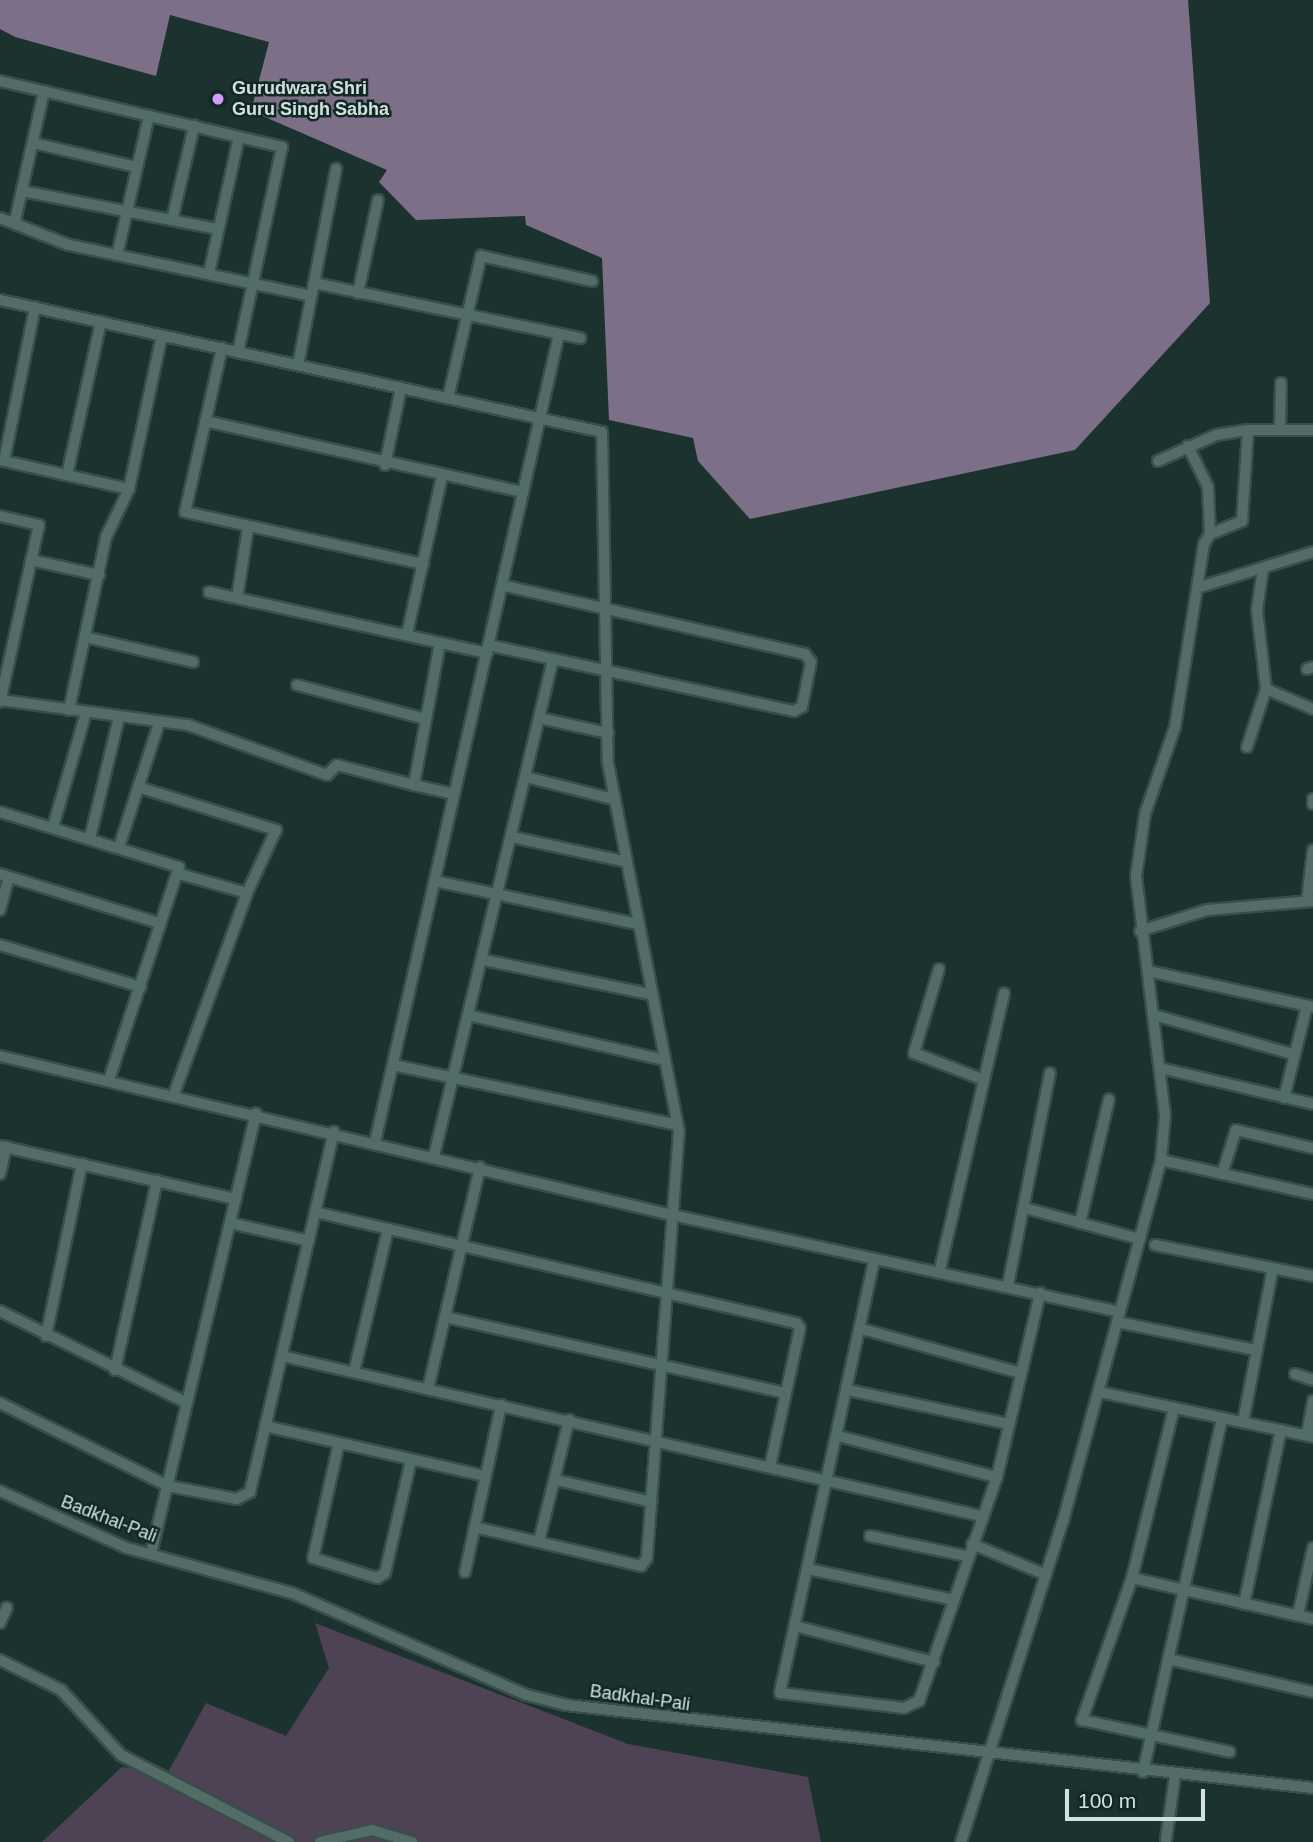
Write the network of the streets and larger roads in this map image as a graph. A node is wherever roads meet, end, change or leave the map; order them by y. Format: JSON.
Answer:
{"nodes":[{"id":1,"x":0,"y":81,"type":"edge"},
{"id":2,"x":44,"y":91,"type":"junction"},
{"id":3,"x":149,"y":116,"type":"junction"},
{"id":4,"x":194,"y":126,"type":"junction"},
{"id":5,"x":239,"y":137,"type":"junction"},
{"id":6,"x":33,"y":144,"type":"junction"},
{"id":7,"x":137,"y":167,"type":"junction"},
{"id":8,"x":336,"y":169,"type":"dead end"},
{"id":9,"x":22,"y":191,"type":"junction"},
{"id":10,"x":378,"y":200,"type":"dead end"},
{"id":11,"x":127,"y":212,"type":"junction"},
{"id":12,"x":0,"y":218,"type":"edge"},
{"id":13,"x":172,"y":220,"type":"junction"},
{"id":14,"x":15,"y":221,"type":"junction"},
{"id":15,"x":218,"y":229,"type":"junction"},
{"id":16,"x":118,"y":251,"type":"junction"},
{"id":17,"x":209,"y":273,"type":"junction"},
{"id":18,"x":592,"y":281,"type":"dead end"},
{"id":19,"x":314,"y":284,"type":"junction"},
{"id":20,"x":252,"y":285,"type":"junction"},
{"id":21,"x":359,"y":293,"type":"junction"},
{"id":22,"x":311,"y":296,"type":"junction"},
{"id":23,"x":0,"y":299,"type":"edge"},
{"id":24,"x":35,"y":307,"type":"junction"},
{"id":25,"x":467,"y":315,"type":"junction"},
{"id":26,"x":101,"y":322,"type":"junction"},
{"id":27,"x":559,"y":334,"type":"junction"},
{"id":28,"x":162,"y":335,"type":"junction"},
{"id":29,"x":580,"y":338,"type":"dead end"},
{"id":30,"x":222,"y":348,"type":"junction"},
{"id":31,"x":238,"y":352,"type":"junction"},
{"id":32,"x":298,"y":365,"type":"junction"},
{"id":33,"x":1280,"y":383,"type":"dead end"},
{"id":34,"x":401,"y":388,"type":"junction"},
{"id":35,"x":449,"y":398,"type":"junction"},
{"id":36,"x":540,"y":419,"type":"junction"},
{"id":37,"x":205,"y":421,"type":"junction"},
{"id":38,"x":1280,"y":427,"type":"junction"},
{"id":39,"x":1248,"y":430,"type":"junction"},
{"id":40,"x":1313,"y":430,"type":"edge"},
{"id":41,"x":1188,"y":446,"type":"junction"},
{"id":42,"x":2,"y":461,"type":"edge"},
{"id":43,"x":1158,"y":461,"type":"dead end"},
{"id":44,"x":385,"y":465,"type":"junction"},
{"id":45,"x":67,"y":475,"type":"junction"},
{"id":46,"x":442,"y":476,"type":"junction"},
{"id":47,"x":129,"y":489,"type":"junction"},
{"id":48,"x":523,"y":492,"type":"junction"},
{"id":49,"x":0,"y":516,"type":"edge"},
{"id":50,"x":248,"y":528,"type":"junction"},
{"id":51,"x":1209,"y":534,"type":"junction"},
{"id":52,"x":1313,"y":552,"type":"edge"},
{"id":53,"x":31,"y":560,"type":"junction"},
{"id":54,"x":422,"y":564,"type":"junction"},
{"id":55,"x":1263,"y":569,"type":"junction"},
{"id":56,"x":99,"y":575,"type":"junction"},
{"id":57,"x":502,"y":585,"type":"junction"},
{"id":58,"x":1200,"y":587,"type":"junction"},
{"id":59,"x":209,"y":592,"type":"dead end"},
{"id":60,"x":237,"y":598,"type":"junction"},
{"id":61,"x":605,"y":608,"type":"junction"},
{"id":62,"x":407,"y":634,"type":"junction"},
{"id":63,"x":85,"y":637,"type":"junction"},
{"id":64,"x":440,"y":643,"type":"junction"},
{"id":65,"x":487,"y":649,"type":"junction"},
{"id":66,"x":553,"y":659,"type":"junction"},
{"id":67,"x":193,"y":662,"type":"dead end"},
{"id":68,"x":606,"y":671,"type":"junction"},
{"id":69,"x":297,"y":685,"type":"dead end"},
{"id":70,"x":1266,"y":689,"type":"junction"},
{"id":71,"x":0,"y":701,"type":"edge"},
{"id":72,"x":1313,"y":709,"type":"edge"},
{"id":73,"x":69,"y":710,"type":"junction"},
{"id":74,"x":86,"y":713,"type":"junction"},
{"id":75,"x":119,"y":718,"type":"junction"},
{"id":76,"x":539,"y":718,"type":"junction"},
{"id":77,"x":426,"y":719,"type":"junction"},
{"id":78,"x":159,"y":723,"type":"junction"},
{"id":79,"x":608,"y":733,"type":"junction"},
{"id":80,"x":1247,"y":747,"type":"dead end"},
{"id":81,"x":526,"y":778,"type":"junction"},
{"id":82,"x":414,"y":785,"type":"junction"},
{"id":83,"x":138,"y":787,"type":"junction"},
{"id":84,"x":454,"y":794,"type":"junction"},
{"id":85,"x":613,"y":799,"type":"junction"},
{"id":86,"x":0,"y":812,"type":"edge"},
{"id":87,"x":53,"y":827,"type":"junction"},
{"id":88,"x":512,"y":836,"type":"junction"},
{"id":89,"x":90,"y":838,"type":"junction"},
{"id":90,"x":119,"y":846,"type":"junction"},
{"id":91,"x":1313,"y":850,"type":"edge"},
{"id":92,"x":623,"y":861,"type":"junction"},
{"id":93,"x":180,"y":874,"type":"junction"},
{"id":94,"x":4,"y":875,"type":"edge"},
{"id":95,"x":435,"y":881,"type":"junction"},
{"id":96,"x":247,"y":893,"type":"junction"},
{"id":97,"x":499,"y":895,"type":"junction"},
{"id":98,"x":1310,"y":901,"type":"edge"},
{"id":99,"x":0,"y":910,"type":"edge"},
{"id":100,"x":156,"y":922,"type":"junction"},
{"id":101,"x":638,"y":924,"type":"junction"},
{"id":102,"x":1140,"y":930,"type":"junction"},
{"id":103,"x":0,"y":945,"type":"edge"},
{"id":104,"x":484,"y":960,"type":"junction"},
{"id":105,"x":939,"y":969,"type":"dead end"},
{"id":106,"x":1148,"y":971,"type":"junction"},
{"id":107,"x":141,"y":987,"type":"junction"},
{"id":108,"x":1004,"y":993,"type":"dead end"},
{"id":109,"x":650,"y":994,"type":"junction"},
{"id":110,"x":1310,"y":1007,"type":"edge"},
{"id":111,"x":1154,"y":1015,"type":"junction"},
{"id":112,"x":472,"y":1016,"type":"junction"},
{"id":113,"x":1293,"y":1054,"type":"junction"},
{"id":114,"x":0,"y":1056,"type":"edge"},
{"id":115,"x":664,"y":1060,"type":"junction"},
{"id":116,"x":393,"y":1065,"type":"junction"},
{"id":117,"x":1160,"y":1068,"type":"junction"},
{"id":118,"x":1050,"y":1073,"type":"dead end"},
{"id":119,"x":979,"y":1078,"type":"junction"},
{"id":120,"x":457,"y":1079,"type":"junction"},
{"id":121,"x":109,"y":1080,"type":"junction"},
{"id":122,"x":174,"y":1094,"type":"junction"},
{"id":123,"x":1284,"y":1098,"type":"junction"},
{"id":124,"x":1109,"y":1099,"type":"dead end"},
{"id":125,"x":1313,"y":1104,"type":"edge"},
{"id":126,"x":256,"y":1113,"type":"junction"},
{"id":127,"x":678,"y":1125,"type":"junction"},
{"id":128,"x":334,"y":1132,"type":"junction"},
{"id":129,"x":375,"y":1142,"type":"junction"},
{"id":130,"x":3,"y":1147,"type":"edge"},
{"id":131,"x":1313,"y":1149,"type":"edge"},
{"id":132,"x":434,"y":1156,"type":"junction"},
{"id":133,"x":1161,"y":1160,"type":"junction"},
{"id":134,"x":82,"y":1164,"type":"junction"},
{"id":135,"x":480,"y":1167,"type":"junction"},
{"id":136,"x":0,"y":1174,"type":"edge"},
{"id":137,"x":1222,"y":1174,"type":"junction"},
{"id":138,"x":157,"y":1181,"type":"junction"},
{"id":139,"x":1313,"y":1194,"type":"edge"},
{"id":140,"x":236,"y":1199,"type":"junction"},
{"id":141,"x":1025,"y":1208,"type":"junction"},
{"id":142,"x":315,"y":1212,"type":"junction"},
{"id":143,"x":672,"y":1215,"type":"junction"},
{"id":144,"x":230,"y":1223,"type":"junction"},
{"id":145,"x":1080,"y":1223,"type":"junction"},
{"id":146,"x":388,"y":1228,"type":"junction"},
{"id":147,"x":1140,"y":1240,"type":"junction"},
{"id":148,"x":309,"y":1241,"type":"junction"},
{"id":149,"x":461,"y":1245,"type":"junction"},
{"id":150,"x":1155,"y":1245,"type":"dead end"},
{"id":151,"x":874,"y":1261,"type":"junction"},
{"id":152,"x":1273,"y":1268,"type":"junction"},
{"id":153,"x":940,"y":1269,"type":"junction"},
{"id":154,"x":1313,"y":1276,"type":"edge"},
{"id":155,"x":1008,"y":1285,"type":"junction"},
{"id":156,"x":1040,"y":1293,"type":"junction"},
{"id":157,"x":666,"y":1295,"type":"junction"},
{"id":158,"x":0,"y":1311,"type":"edge"},
{"id":159,"x":445,"y":1317,"type":"junction"},
{"id":160,"x":1119,"y":1317,"type":"junction"},
{"id":161,"x":862,"y":1329,"type":"junction"},
{"id":162,"x":46,"y":1336,"type":"junction"},
{"id":163,"x":1256,"y":1350,"type":"junction"},
{"id":164,"x":282,"y":1356,"type":"junction"},
{"id":165,"x":664,"y":1364,"type":"junction"},
{"id":166,"x":115,"y":1370,"type":"junction"},
{"id":167,"x":354,"y":1372,"type":"junction"},
{"id":168,"x":1021,"y":1373,"type":"junction"},
{"id":169,"x":1295,"y":1374,"type":"dead end"},
{"id":170,"x":1313,"y":1380,"type":"edge"},
{"id":171,"x":428,"y":1389,"type":"junction"},
{"id":172,"x":848,"y":1390,"type":"junction"},
{"id":173,"x":786,"y":1392,"type":"junction"},
{"id":174,"x":1099,"y":1392,"type":"junction"},
{"id":175,"x":1313,"y":1401,"type":"edge"},
{"id":176,"x":0,"y":1403,"type":"edge"},
{"id":177,"x":187,"y":1403,"type":"junction"},
{"id":178,"x":501,"y":1405,"type":"junction"},
{"id":179,"x":1174,"y":1408,"type":"junction"},
{"id":180,"x":1222,"y":1418,"type":"junction"},
{"id":181,"x":569,"y":1420,"type":"junction"},
{"id":182,"x":1243,"y":1422,"type":"junction"},
{"id":183,"x":1009,"y":1424,"type":"junction"},
{"id":184,"x":265,"y":1426,"type":"junction"},
{"id":185,"x":1281,"y":1430,"type":"junction"},
{"id":186,"x":838,"y":1436,"type":"junction"},
{"id":187,"x":1310,"y":1436,"type":"edge"},
{"id":188,"x":657,"y":1440,"type":"junction"},
{"id":189,"x":339,"y":1443,"type":"junction"},
{"id":190,"x":411,"y":1460,"type":"junction"},
{"id":191,"x":769,"y":1467,"type":"junction"},
{"id":192,"x":485,"y":1476,"type":"junction"},
{"id":193,"x":997,"y":1477,"type":"junction"},
{"id":194,"x":556,"y":1480,"type":"junction"},
{"id":195,"x":828,"y":1481,"type":"junction"},
{"id":196,"x":167,"y":1486,"type":"junction"},
{"id":197,"x":0,"y":1491,"type":"edge"},
{"id":198,"x":652,"y":1503,"type":"junction"},
{"id":199,"x":981,"y":1516,"type":"junction"},
{"id":200,"x":475,"y":1527,"type":"junction"},
{"id":201,"x":870,"y":1536,"type":"dead end"},
{"id":202,"x":539,"y":1541,"type":"junction"},
{"id":203,"x":972,"y":1544,"type":"junction"},
{"id":204,"x":1313,"y":1548,"type":"edge"},
{"id":205,"x":151,"y":1555,"type":"junction"},
{"id":206,"x":967,"y":1556,"type":"junction"},
{"id":207,"x":808,"y":1569,"type":"junction"},
{"id":208,"x":465,"y":1572,"type":"dead end"},
{"id":209,"x":1044,"y":1574,"type":"junction"},
{"id":210,"x":1132,"y":1578,"type":"junction"},
{"id":211,"x":1184,"y":1591,"type":"junction"},
{"id":212,"x":954,"y":1600,"type":"junction"},
{"id":213,"x":1244,"y":1604,"type":"junction"},
{"id":214,"x":7,"y":1607,"type":"dead end"},
{"id":215,"x":1298,"y":1615,"type":"junction"},
{"id":216,"x":1313,"y":1619,"type":"edge"},
{"id":217,"x":0,"y":1623,"type":"edge"},
{"id":218,"x":795,"y":1626,"type":"junction"},
{"id":219,"x":1168,"y":1659,"type":"junction"},
{"id":220,"x":0,"y":1660,"type":"edge"},
{"id":221,"x":934,"y":1662,"type":"junction"},
{"id":222,"x":1313,"y":1692,"type":"edge"},
{"id":223,"x":1151,"y":1736,"type":"junction"},
{"id":224,"x":1230,"y":1752,"type":"dead end"},
{"id":225,"x":989,"y":1756,"type":"junction"},
{"id":226,"x":1143,"y":1772,"type":"junction"},
{"id":227,"x":1175,"y":1776,"type":"junction"},
{"id":228,"x":1313,"y":1788,"type":"edge"},
{"id":229,"x":1166,"y":1840,"type":"dead end"},
{"id":230,"x":289,"y":1842,"type":"edge"},
{"id":231,"x":320,"y":1842,"type":"edge"},
{"id":232,"x":412,"y":1842,"type":"edge"},
{"id":233,"x":961,"y":1842,"type":"edge"}],
"edges":[{"from":1,"to":2,"type":"street"},
{"from":2,"to":3,"type":"street"},
{"from":2,"to":6,"type":"street"},
{"from":3,"to":4,"type":"street"},
{"from":3,"to":7,"type":"street"},
{"from":4,"to":5,"type":"street"},
{"from":4,"to":13,"type":"street"},
{"from":5,"to":15,"type":"street"},
{"from":5,"to":20,"type":"street"},
{"from":6,"to":7,"type":"street"},
{"from":6,"to":9,"type":"street"},
{"from":7,"to":11,"type":"street"},
{"from":8,"to":19,"type":"street"},
{"from":9,"to":11,"type":"street"},
{"from":9,"to":14,"type":"street"},
{"from":10,"to":21,"type":"street"},
{"from":11,"to":13,"type":"street"},
{"from":11,"to":16,"type":"street"},
{"from":12,"to":14,"type":"street"},
{"from":13,"to":15,"type":"street"},
{"from":14,"to":16,"type":"street"},
{"from":15,"to":17,"type":"street"},
{"from":16,"to":17,"type":"street"},
{"from":17,"to":20,"type":"street"},
{"from":18,"to":25,"type":"street"},
{"from":19,"to":21,"type":"street"},
{"from":19,"to":22,"type":"street"},
{"from":20,"to":22,"type":"street"},
{"from":20,"to":31,"type":"street"},
{"from":21,"to":25,"type":"street"},
{"from":22,"to":32,"type":"street"},
{"from":23,"to":24,"type":"street"},
{"from":24,"to":26,"type":"street"},
{"from":24,"to":42,"type":"street"},
{"from":25,"to":27,"type":"street"},
{"from":25,"to":35,"type":"street"},
{"from":26,"to":28,"type":"street"},
{"from":26,"to":45,"type":"street"},
{"from":27,"to":29,"type":"street"},
{"from":27,"to":36,"type":"street"},
{"from":28,"to":30,"type":"street"},
{"from":28,"to":47,"type":"street"},
{"from":30,"to":31,"type":"street"},
{"from":30,"to":37,"type":"street"},
{"from":31,"to":32,"type":"street"},
{"from":32,"to":34,"type":"street"},
{"from":33,"to":38,"type":"street"},
{"from":34,"to":35,"type":"street"},
{"from":34,"to":44,"type":"street"},
{"from":35,"to":36,"type":"street"},
{"from":36,"to":48,"type":"street"},
{"from":36,"to":61,"type":"street"},
{"from":37,"to":44,"type":"street"},
{"from":37,"to":50,"type":"street"},
{"from":38,"to":39,"type":"street"},
{"from":38,"to":40,"type":"street"},
{"from":39,"to":41,"type":"street"},
{"from":39,"to":51,"type":"street"},
{"from":41,"to":43,"type":"street"},
{"from":41,"to":51,"type":"street"},
{"from":42,"to":45,"type":"street"},
{"from":44,"to":46,"type":"street"},
{"from":45,"to":47,"type":"street"},
{"from":46,"to":48,"type":"street"},
{"from":46,"to":54,"type":"street"},
{"from":47,"to":56,"type":"street"},
{"from":48,"to":57,"type":"street"},
{"from":49,"to":53,"type":"street"},
{"from":50,"to":54,"type":"street"},
{"from":50,"to":60,"type":"street"},
{"from":51,"to":58,"type":"street"},
{"from":52,"to":55,"type":"street"},
{"from":53,"to":56,"type":"street"},
{"from":53,"to":71,"type":"street"},
{"from":54,"to":62,"type":"street"},
{"from":55,"to":58,"type":"street"},
{"from":55,"to":70,"type":"street"},
{"from":56,"to":63,"type":"street"},
{"from":57,"to":61,"type":"street"},
{"from":57,"to":65,"type":"street"},
{"from":58,"to":102,"type":"street"},
{"from":59,"to":60,"type":"street"},
{"from":60,"to":62,"type":"street"},
{"from":61,"to":68,"type":"street"},
{"from":61,"to":68,"type":"street"},
{"from":62,"to":64,"type":"street"},
{"from":63,"to":67,"type":"street"},
{"from":63,"to":73,"type":"street"},
{"from":64,"to":65,"type":"street"},
{"from":64,"to":77,"type":"street"},
{"from":65,"to":66,"type":"street"},
{"from":65,"to":84,"type":"street"},
{"from":66,"to":68,"type":"street"},
{"from":66,"to":76,"type":"street"},
{"from":68,"to":79,"type":"street"},
{"from":69,"to":77,"type":"street"},
{"from":70,"to":72,"type":"street"},
{"from":70,"to":80,"type":"street"},
{"from":71,"to":73,"type":"street"},
{"from":73,"to":74,"type":"street"},
{"from":74,"to":75,"type":"street"},
{"from":74,"to":87,"type":"street"},
{"from":75,"to":78,"type":"street"},
{"from":75,"to":89,"type":"street"},
{"from":76,"to":79,"type":"street"},
{"from":76,"to":81,"type":"street"},
{"from":77,"to":82,"type":"street"},
{"from":78,"to":82,"type":"street"},
{"from":78,"to":83,"type":"street"},
{"from":79,"to":85,"type":"street"},
{"from":81,"to":85,"type":"street"},
{"from":81,"to":88,"type":"street"},
{"from":82,"to":84,"type":"street"},
{"from":83,"to":90,"type":"street"},
{"from":83,"to":96,"type":"street"},
{"from":84,"to":95,"type":"street"},
{"from":85,"to":92,"type":"street"},
{"from":86,"to":87,"type":"street"},
{"from":87,"to":89,"type":"street"},
{"from":88,"to":92,"type":"street"},
{"from":88,"to":97,"type":"street"},
{"from":89,"to":90,"type":"street"},
{"from":90,"to":93,"type":"street"},
{"from":91,"to":98,"type":"street"},
{"from":92,"to":101,"type":"street"},
{"from":93,"to":96,"type":"street"},
{"from":93,"to":100,"type":"street"},
{"from":94,"to":99,"type":"street"},
{"from":94,"to":100,"type":"street"},
{"from":95,"to":97,"type":"street"},
{"from":95,"to":116,"type":"street"},
{"from":96,"to":122,"type":"street"},
{"from":97,"to":101,"type":"street"},
{"from":97,"to":104,"type":"street"},
{"from":98,"to":102,"type":"street"},
{"from":100,"to":107,"type":"street"},
{"from":101,"to":109,"type":"street"},
{"from":102,"to":106,"type":"street"},
{"from":103,"to":107,"type":"street"},
{"from":104,"to":109,"type":"street"},
{"from":104,"to":112,"type":"street"},
{"from":105,"to":119,"type":"street"},
{"from":106,"to":110,"type":"street"},
{"from":106,"to":111,"type":"street"},
{"from":107,"to":121,"type":"street"},
{"from":108,"to":119,"type":"street"},
{"from":109,"to":115,"type":"street"},
{"from":110,"to":113,"type":"street"},
{"from":111,"to":113,"type":"street"},
{"from":111,"to":117,"type":"street"},
{"from":112,"to":115,"type":"street"},
{"from":112,"to":120,"type":"street"},
{"from":113,"to":123,"type":"street"},
{"from":114,"to":121,"type":"street"},
{"from":115,"to":127,"type":"street"},
{"from":116,"to":120,"type":"street"},
{"from":116,"to":129,"type":"street"},
{"from":117,"to":123,"type":"street"},
{"from":117,"to":133,"type":"street"},
{"from":118,"to":141,"type":"street"},
{"from":119,"to":153,"type":"street"},
{"from":120,"to":127,"type":"street"},
{"from":120,"to":132,"type":"street"},
{"from":121,"to":122,"type":"street"},
{"from":122,"to":126,"type":"street"},
{"from":123,"to":125,"type":"street"},
{"from":124,"to":145,"type":"street"},
{"from":126,"to":128,"type":"street"},
{"from":126,"to":140,"type":"street"},
{"from":127,"to":143,"type":"street"},
{"from":128,"to":129,"type":"street"},
{"from":128,"to":142,"type":"street"},
{"from":129,"to":132,"type":"street"},
{"from":130,"to":134,"type":"street"},
{"from":130,"to":136,"type":"street"},
{"from":131,"to":137,"type":"street"},
{"from":132,"to":135,"type":"street"},
{"from":133,"to":137,"type":"street"},
{"from":133,"to":147,"type":"street"},
{"from":134,"to":138,"type":"street"},
{"from":134,"to":162,"type":"street"},
{"from":135,"to":143,"type":"street"},
{"from":135,"to":149,"type":"street"},
{"from":137,"to":139,"type":"street"},
{"from":138,"to":140,"type":"street"},
{"from":138,"to":166,"type":"street"},
{"from":140,"to":144,"type":"street"},
{"from":141,"to":145,"type":"street"},
{"from":141,"to":155,"type":"street"},
{"from":142,"to":146,"type":"street"},
{"from":142,"to":148,"type":"street"},
{"from":143,"to":151,"type":"street"},
{"from":143,"to":157,"type":"street"},
{"from":144,"to":148,"type":"street"},
{"from":144,"to":177,"type":"street"},
{"from":145,"to":147,"type":"street"},
{"from":146,"to":149,"type":"street"},
{"from":146,"to":167,"type":"street"},
{"from":147,"to":160,"type":"street"},
{"from":148,"to":164,"type":"street"},
{"from":149,"to":157,"type":"street"},
{"from":149,"to":159,"type":"street"},
{"from":150,"to":152,"type":"street"},
{"from":151,"to":153,"type":"street"},
{"from":151,"to":161,"type":"street"},
{"from":152,"to":154,"type":"street"},
{"from":152,"to":163,"type":"street"},
{"from":153,"to":155,"type":"street"},
{"from":155,"to":156,"type":"street"},
{"from":156,"to":160,"type":"street"},
{"from":156,"to":168,"type":"street"},
{"from":157,"to":165,"type":"street"},
{"from":157,"to":173,"type":"street"},
{"from":158,"to":162,"type":"street"},
{"from":159,"to":165,"type":"street"},
{"from":159,"to":171,"type":"street"},
{"from":160,"to":163,"type":"street"},
{"from":160,"to":174,"type":"street"},
{"from":161,"to":168,"type":"street"},
{"from":161,"to":172,"type":"street"},
{"from":162,"to":166,"type":"street"},
{"from":163,"to":182,"type":"street"},
{"from":164,"to":167,"type":"street"},
{"from":164,"to":184,"type":"street"},
{"from":165,"to":173,"type":"street"},
{"from":165,"to":188,"type":"street"},
{"from":166,"to":177,"type":"street"},
{"from":167,"to":171,"type":"street"},
{"from":168,"to":183,"type":"street"},
{"from":169,"to":170,"type":"street"},
{"from":171,"to":178,"type":"street"},
{"from":172,"to":183,"type":"street"},
{"from":172,"to":186,"type":"street"},
{"from":173,"to":191,"type":"street"},
{"from":174,"to":179,"type":"street"},
{"from":174,"to":209,"type":"street"},
{"from":175,"to":187,"type":"street"},
{"from":176,"to":196,"type":"street"},
{"from":177,"to":196,"type":"street"},
{"from":178,"to":181,"type":"street"},
{"from":178,"to":192,"type":"street"},
{"from":179,"to":180,"type":"street"},
{"from":179,"to":210,"type":"street"},
{"from":180,"to":182,"type":"street"},
{"from":180,"to":211,"type":"street"},
{"from":181,"to":188,"type":"street"},
{"from":181,"to":194,"type":"street"},
{"from":182,"to":185,"type":"street"},
{"from":183,"to":193,"type":"street"},
{"from":184,"to":189,"type":"street"},
{"from":184,"to":196,"type":"street"},
{"from":185,"to":187,"type":"street"},
{"from":185,"to":213,"type":"street"},
{"from":186,"to":193,"type":"street"},
{"from":186,"to":195,"type":"street"},
{"from":188,"to":191,"type":"street"},
{"from":188,"to":198,"type":"street"},
{"from":189,"to":190,"type":"street"},
{"from":189,"to":190,"type":"street"},
{"from":190,"to":192,"type":"street"},
{"from":191,"to":195,"type":"street"},
{"from":192,"to":200,"type":"street"},
{"from":193,"to":199,"type":"street"},
{"from":194,"to":198,"type":"street"},
{"from":194,"to":202,"type":"street"},
{"from":195,"to":199,"type":"street"},
{"from":195,"to":207,"type":"street"},
{"from":196,"to":205,"type":"street"},
{"from":197,"to":205,"type":"street","name":"Badkhal-Pali"},
{"from":198,"to":202,"type":"street"},
{"from":199,"to":203,"type":"street"},
{"from":200,"to":202,"type":"street"},
{"from":200,"to":208,"type":"street"},
{"from":201,"to":206,"type":"street"},
{"from":203,"to":206,"type":"street"},
{"from":203,"to":209,"type":"street"},
{"from":204,"to":215,"type":"street"},
{"from":205,"to":225,"type":"street","name":"Badkhal-Pali"},
{"from":206,"to":212,"type":"street"},
{"from":207,"to":212,"type":"street"},
{"from":207,"to":218,"type":"street"},
{"from":209,"to":225,"type":"street"},
{"from":210,"to":211,"type":"street"},
{"from":210,"to":223,"type":"street"},
{"from":211,"to":213,"type":"street"},
{"from":211,"to":219,"type":"street"},
{"from":212,"to":221,"type":"street"},
{"from":213,"to":215,"type":"street"},
{"from":214,"to":217,"type":"street"},
{"from":215,"to":216,"type":"street"},
{"from":218,"to":221,"type":"street"},
{"from":218,"to":221,"type":"street"},
{"from":219,"to":222,"type":"street"},
{"from":219,"to":223,"type":"street"},
{"from":220,"to":230,"type":"street"},
{"from":223,"to":224,"type":"street"},
{"from":223,"to":226,"type":"street"},
{"from":225,"to":226,"type":"street","name":"Badkhal-Pali"},
{"from":225,"to":233,"type":"street"},
{"from":226,"to":227,"type":"street","name":"Badkhal-Pali"},
{"from":227,"to":228,"type":"street","name":"Badkhal-Pali"},
{"from":227,"to":229,"type":"street"},
{"from":231,"to":232,"type":"street"}]}
